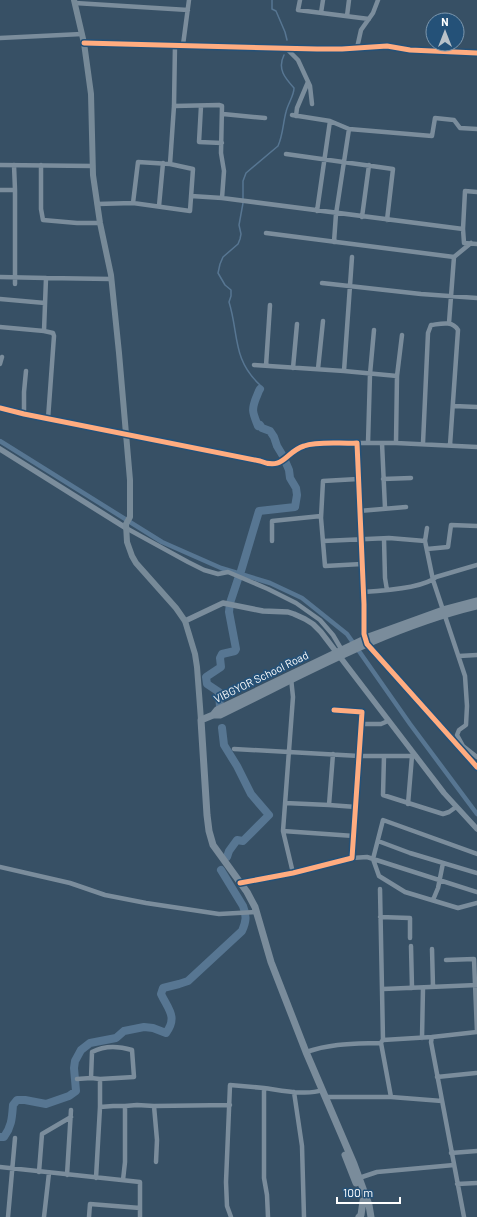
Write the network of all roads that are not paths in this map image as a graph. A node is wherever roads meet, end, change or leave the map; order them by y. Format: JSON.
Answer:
{"nodes":[{"id":1,"x":189,"y":0,"type":"edge"},
{"id":2,"x":300,"y":0,"type":"edge"},
{"id":3,"x":323,"y":0,"type":"edge"},
{"id":4,"x":349,"y":0,"type":"edge"},
{"id":5,"x":378,"y":0,"type":"edge"},
{"id":6,"x":74,"y":2,"type":"edge"},
{"id":7,"x":188,"y":10,"type":"junction"},
{"id":8,"x":321,"y":13,"type":"junction"},
{"id":9,"x":347,"y":16,"type":"junction"},
{"id":10,"x":369,"y":19,"type":"junction"},
{"id":11,"x":82,"y":34,"type":"junction"},
{"id":12,"x":0,"y":38,"type":"edge"},
{"id":13,"x":84,"y":43,"type":"junction"},
{"id":14,"x":175,"y":45,"type":"junction"},
{"id":15,"x":183,"y":45,"type":"junction"},
{"id":16,"x":357,"y":48,"type":"junction"},
{"id":17,"x":287,"y":49,"type":"junction"},
{"id":18,"x":477,"y":53,"type":"edge"},
{"id":19,"x":308,"y":82,"type":"junction"},
{"id":20,"x":312,"y":104,"type":"dead end"},
{"id":21,"x":174,"y":106,"type":"junction"},
{"id":22,"x":201,"y":106,"type":"junction"},
{"id":23,"x":223,"y":114,"type":"junction"},
{"id":24,"x":266,"y":118,"type":"dead end"},
{"id":25,"x":330,"y":121,"type":"junction"},
{"id":26,"x":349,"y":129,"type":"junction"},
{"id":27,"x":477,"y":129,"type":"edge"},
{"id":28,"x":222,"y":143,"type":"junction"},
{"id":29,"x":286,"y":154,"type":"dead end"},
{"id":30,"x":324,"y":158,"type":"junction"},
{"id":31,"x":344,"y":161,"type":"junction"},
{"id":32,"x":163,"y":163,"type":"junction"},
{"id":33,"x":170,"y":164,"type":"junction"},
{"id":34,"x":0,"y":165,"type":"edge"},
{"id":35,"x":14,"y":165,"type":"junction"},
{"id":36,"x":41,"y":165,"type":"junction"},
{"id":37,"x":369,"y":165,"type":"junction"},
{"id":38,"x":93,"y":166,"type":"junction"},
{"id":39,"x":0,"y":190,"type":"edge"},
{"id":40,"x":14,"y":190,"type":"junction"},
{"id":41,"x":477,"y":192,"type":"edge"},
{"id":42,"x":191,"y":196,"type":"junction"},
{"id":43,"x":222,"y":198,"type":"junction"},
{"id":44,"x":133,"y":203,"type":"junction"},
{"id":45,"x":97,"y":204,"type":"junction"},
{"id":46,"x":159,"y":206,"type":"junction"},
{"id":47,"x":316,"y":211,"type":"junction"},
{"id":48,"x":336,"y":214,"type":"junction"},
{"id":49,"x":362,"y":217,"type":"junction"},
{"id":50,"x":387,"y":220,"type":"junction"},
{"id":51,"x":100,"y":223,"type":"junction"},
{"id":52,"x":463,"y":229,"type":"junction"},
{"id":53,"x":266,"y":233,"type":"dead end"},
{"id":54,"x":334,"y":242,"type":"junction"},
{"id":55,"x":474,"y":244,"type":"edge"},
{"id":56,"x":352,"y":257,"type":"dead end"},
{"id":57,"x":454,"y":257,"type":"junction"},
{"id":58,"x":0,"y":276,"type":"edge"},
{"id":59,"x":15,"y":278,"type":"junction"},
{"id":60,"x":46,"y":278,"type":"junction"},
{"id":61,"x":111,"y":279,"type":"junction"},
{"id":62,"x":322,"y":283,"type":"dead end"},
{"id":63,"x":15,"y":284,"type":"dead end"},
{"id":64,"x":350,"y":285,"type":"junction"},
{"id":65,"x":451,"y":297,"type":"junction"},
{"id":66,"x":477,"y":298,"type":"edge"},
{"id":67,"x":0,"y":299,"type":"edge"},
{"id":68,"x":45,"y":303,"type":"junction"},
{"id":69,"x":270,"y":305,"type":"dead end"},
{"id":70,"x":323,"y":321,"type":"dead end"},
{"id":71,"x":449,"y":323,"type":"junction"},
{"id":72,"x":297,"y":324,"type":"dead end"},
{"id":73,"x":0,"y":327,"type":"edge"},
{"id":74,"x":374,"y":330,"type":"dead end"},
{"id":75,"x":44,"y":332,"type":"junction"},
{"id":76,"x":402,"y":335,"type":"dead end"},
{"id":77,"x":2,"y":357,"type":"dead end"},
{"id":78,"x":0,"y":364,"type":"edge"},
{"id":79,"x":254,"y":365,"type":"dead end"},
{"id":80,"x":266,"y":366,"type":"junction"},
{"id":81,"x":293,"y":368,"type":"junction"},
{"id":82,"x":318,"y":369,"type":"junction"},
{"id":83,"x":26,"y":371,"type":"dead end"},
{"id":84,"x":344,"y":371,"type":"junction"},
{"id":85,"x":370,"y":374,"type":"junction"},
{"id":86,"x":397,"y":376,"type":"junction"},
{"id":87,"x":454,"y":406,"type":"junction"},
{"id":88,"x":477,"y":407,"type":"edge"},
{"id":89,"x":0,"y":408,"type":"edge"},
{"id":90,"x":24,"y":414,"type":"junction"},
{"id":91,"x":48,"y":419,"type":"junction"},
{"id":92,"x":125,"y":434,"type":"junction"},
{"id":93,"x":396,"y":442,"type":"junction"},
{"id":94,"x":357,"y":443,"type":"junction"},
{"id":95,"x":368,"y":443,"type":"junction"},
{"id":96,"x":382,"y":443,"type":"junction"},
{"id":97,"x":423,"y":443,"type":"junction"},
{"id":98,"x":450,"y":445,"type":"junction"},
{"id":99,"x":477,"y":447,"type":"edge"},
{"id":100,"x":0,"y":449,"type":"edge"},
{"id":101,"x":383,"y":478,"type":"junction"},
{"id":102,"x":411,"y":478,"type":"dead end"},
{"id":103,"x":358,"y":479,"type":"junction"},
{"id":104,"x":406,"y":507,"type":"dead end"},
{"id":105,"x":385,"y":508,"type":"junction"},
{"id":106,"x":360,"y":511,"type":"junction"},
{"id":107,"x":321,"y":516,"type":"junction"},
{"id":108,"x":126,"y":526,"type":"junction"},
{"id":109,"x":477,"y":526,"type":"edge"},
{"id":110,"x":427,"y":528,"type":"dead end"},
{"id":111,"x":361,"y":539,"type":"junction"},
{"id":112,"x":384,"y":539,"type":"junction"},
{"id":113,"x":272,"y":541,"type":"dead end"},
{"id":114,"x":323,"y":541,"type":"junction"},
{"id":115,"x":425,"y":541,"type":"junction"},
{"id":116,"x":427,"y":549,"type":"junction"},
{"id":117,"x":362,"y":564,"type":"junction"},
{"id":118,"x":477,"y":565,"type":"edge"},
{"id":119,"x":433,"y":580,"type":"junction"},
{"id":120,"x":387,"y":590,"type":"junction"},
{"id":121,"x":363,"y":592,"type":"junction"},
{"id":122,"x":477,"y":601,"type":"edge"},
{"id":123,"x":477,"y":606,"type":"edge"},
{"id":124,"x":464,"y":607,"type":"junction"},
{"id":125,"x":444,"y":612,"type":"junction"},
{"id":126,"x":184,"y":621,"type":"junction"},
{"id":127,"x":362,"y":643,"type":"junction"},
{"id":128,"x":342,"y":653,"type":"junction"},
{"id":129,"x":477,"y":655,"type":"edge"},
{"id":130,"x":459,"y":656,"type":"junction"},
{"id":131,"x":291,"y":678,"type":"junction"},
{"id":132,"x":334,"y":710,"type":"dead end"},
{"id":133,"x":201,"y":720,"type":"junction"},
{"id":134,"x":388,"y":721,"type":"junction"},
{"id":135,"x":361,"y":724,"type":"junction"},
{"id":136,"x":234,"y":749,"type":"dead end"},
{"id":137,"x":289,"y":752,"type":"junction"},
{"id":138,"x":333,"y":754,"type":"junction"},
{"id":139,"x":359,"y":756,"type":"junction"},
{"id":140,"x":384,"y":756,"type":"junction"},
{"id":141,"x":414,"y":756,"type":"junction"},
{"id":142,"x":477,"y":757,"type":"edge"},
{"id":143,"x":477,"y":767,"type":"edge"},
{"id":144,"x":285,"y":803,"type":"junction"},
{"id":145,"x":408,"y":804,"type":"junction"},
{"id":146,"x":328,"y":805,"type":"junction"},
{"id":147,"x":356,"y":807,"type":"junction"},
{"id":148,"x":456,"y":807,"type":"junction"},
{"id":149,"x":477,"y":829,"type":"edge"},
{"id":150,"x":283,"y":831,"type":"junction"},
{"id":151,"x":354,"y":836,"type":"junction"},
{"id":152,"x":378,"y":841,"type":"junction"},
{"id":153,"x":477,"y":854,"type":"edge"},
{"id":154,"x":352,"y":858,"type":"junction"},
{"id":155,"x":373,"y":859,"type":"junction"},
{"id":156,"x":443,"y":863,"type":"junction"},
{"id":157,"x":0,"y":867,"type":"edge"},
{"id":158,"x":293,"y":873,"type":"junction"},
{"id":159,"x":477,"y":873,"type":"edge"},
{"id":160,"x":439,"y":880,"type":"junction"},
{"id":161,"x":240,"y":883,"type":"junction"},
{"id":162,"x":380,"y":889,"type":"dead end"},
{"id":163,"x":477,"y":892,"type":"edge"},
{"id":164,"x":433,"y":900,"type":"junction"},
{"id":165,"x":477,"y":903,"type":"edge"},
{"id":166,"x":256,"y":912,"type":"junction"},
{"id":167,"x":380,"y":917,"type":"junction"},
{"id":168,"x":410,"y":938,"type":"dead end"},
{"id":169,"x":411,"y":946,"type":"dead end"},
{"id":170,"x":432,"y":949,"type":"dead end"},
{"id":171,"x":446,"y":960,"type":"dead end"},
{"id":172,"x":274,"y":971,"type":"junction"},
{"id":173,"x":476,"y":985,"type":"edge"},
{"id":174,"x":433,"y":987,"type":"junction"},
{"id":175,"x":412,"y":988,"type":"junction"},
{"id":176,"x":423,"y":988,"type":"junction"},
{"id":177,"x":383,"y":989,"type":"junction"},
{"id":178,"x":422,"y":1038,"type":"junction"},
{"id":179,"x":432,"y":1038,"type":"junction"},
{"id":180,"x":382,"y":1042,"type":"junction"},
{"id":181,"x":306,"y":1052,"type":"junction"},
{"id":182,"x":476,"y":1073,"type":"edge"},
{"id":183,"x":437,"y":1076,"type":"junction"},
{"id":184,"x":77,"y":1078,"type":"dead end"},
{"id":185,"x":91,"y":1078,"type":"junction"},
{"id":186,"x":100,"y":1079,"type":"junction"},
{"id":187,"x":264,"y":1088,"type":"junction"},
{"id":188,"x":294,"y":1092,"type":"junction"},
{"id":189,"x":321,"y":1093,"type":"junction"},
{"id":190,"x":391,"y":1097,"type":"junction"},
{"id":191,"x":442,"y":1101,"type":"junction"},
{"id":192,"x":230,"y":1105,"type":"junction"},
{"id":193,"x":125,"y":1106,"type":"junction"},
{"id":194,"x":154,"y":1106,"type":"junction"},
{"id":195,"x":100,"y":1107,"type":"junction"},
{"id":196,"x":71,"y":1110,"type":"dead end"},
{"id":197,"x":71,"y":1117,"type":"junction"},
{"id":198,"x":15,"y":1138,"type":"dead end"},
{"id":199,"x":477,"y":1151,"type":"edge"},
{"id":200,"x":451,"y":1153,"type":"junction"},
{"id":201,"x":156,"y":1162,"type":"dead end"},
{"id":202,"x":454,"y":1165,"type":"junction"},
{"id":203,"x":0,"y":1167,"type":"edge"},
{"id":204,"x":12,"y":1168,"type":"junction"},
{"id":205,"x":39,"y":1172,"type":"junction"},
{"id":206,"x":49,"y":1173,"type":"junction"},
{"id":207,"x":67,"y":1174,"type":"junction"},
{"id":208,"x":96,"y":1178,"type":"junction"},
{"id":209,"x":359,"y":1178,"type":"junction"},
{"id":210,"x":123,"y":1180,"type":"junction"},
{"id":211,"x":477,"y":1183,"type":"edge"},
{"id":212,"x":457,"y":1184,"type":"junction"},
{"id":213,"x":363,"y":1201,"type":"junction"},
{"id":214,"x":140,"y":1208,"type":"junction"},
{"id":215,"x":8,"y":1217,"type":"edge"},
{"id":216,"x":44,"y":1217,"type":"edge"},
{"id":217,"x":89,"y":1217,"type":"edge"},
{"id":218,"x":140,"y":1217,"type":"edge"},
{"id":219,"x":231,"y":1217,"type":"edge"},
{"id":220,"x":268,"y":1217,"type":"edge"},
{"id":221,"x":304,"y":1217,"type":"edge"},
{"id":222,"x":359,"y":1217,"type":"edge"},
{"id":223,"x":367,"y":1217,"type":"edge"},
{"id":224,"x":371,"y":1217,"type":"edge"},
{"id":225,"x":464,"y":1217,"type":"edge"}],
"edges":[{"from":1,"to":7,"type":"street"},
{"from":2,"to":8,"type":"street"},
{"from":3,"to":8,"type":"street"},
{"from":4,"to":9,"type":"street"},
{"from":5,"to":10,"type":"street"},
{"from":6,"to":7,"type":"street"},
{"from":6,"to":11,"type":"main road"},
{"from":7,"to":15,"type":"street"},
{"from":8,"to":9,"type":"street"},
{"from":9,"to":10,"type":"street"},
{"from":10,"to":16,"type":"street"},
{"from":11,"to":12,"type":"street"},
{"from":11,"to":13,"type":"main road"},
{"from":13,"to":14,"type":"street"},
{"from":13,"to":38,"type":"main road"},
{"from":14,"to":15,"type":"street"},
{"from":14,"to":21,"type":"street"},
{"from":15,"to":17,"type":"street"},
{"from":16,"to":17,"type":"street"},
{"from":16,"to":18,"type":"street"},
{"from":17,"to":19,"type":"street"},
{"from":19,"to":20,"type":"street"},
{"from":19,"to":25,"type":"street"},
{"from":21,"to":22,"type":"street"},
{"from":21,"to":33,"type":"street"},
{"from":22,"to":23,"type":"street"},
{"from":22,"to":28,"type":"street"},
{"from":23,"to":24,"type":"street"},
{"from":23,"to":28,"type":"street"},
{"from":25,"to":26,"type":"street"},
{"from":25,"to":30,"type":"street"},
{"from":26,"to":27,"type":"street"},
{"from":26,"to":31,"type":"street"},
{"from":28,"to":43,"type":"street"},
{"from":29,"to":30,"type":"street"},
{"from":30,"to":31,"type":"street"},
{"from":30,"to":47,"type":"street"},
{"from":31,"to":37,"type":"street"},
{"from":31,"to":48,"type":"street"},
{"from":32,"to":33,"type":"street"},
{"from":32,"to":44,"type":"street"},
{"from":32,"to":46,"type":"street"},
{"from":33,"to":42,"type":"street"},
{"from":34,"to":35,"type":"street"},
{"from":35,"to":36,"type":"street"},
{"from":35,"to":40,"type":"street"},
{"from":36,"to":38,"type":"street"},
{"from":36,"to":51,"type":"street"},
{"from":37,"to":49,"type":"street"},
{"from":37,"to":50,"type":"street"},
{"from":38,"to":45,"type":"main road"},
{"from":39,"to":40,"type":"street"},
{"from":40,"to":59,"type":"street"},
{"from":41,"to":52,"type":"street"},
{"from":42,"to":43,"type":"street"},
{"from":42,"to":46,"type":"street"},
{"from":43,"to":47,"type":"street"},
{"from":44,"to":45,"type":"street"},
{"from":44,"to":46,"type":"street"},
{"from":45,"to":51,"type":"main road"},
{"from":47,"to":48,"type":"street"},
{"from":48,"to":49,"type":"street"},
{"from":48,"to":54,"type":"street"},
{"from":49,"to":50,"type":"street"},
{"from":50,"to":52,"type":"street"},
{"from":51,"to":61,"type":"main road"},
{"from":52,"to":55,"type":"street"},
{"from":53,"to":54,"type":"street"},
{"from":54,"to":57,"type":"street"},
{"from":55,"to":57,"type":"street"},
{"from":56,"to":64,"type":"street"},
{"from":57,"to":65,"type":"street"},
{"from":58,"to":59,"type":"street"},
{"from":59,"to":60,"type":"street"},
{"from":59,"to":63,"type":"street"},
{"from":60,"to":61,"type":"street"},
{"from":60,"to":68,"type":"street"},
{"from":61,"to":92,"type":"main road"},
{"from":62,"to":64,"type":"street"},
{"from":64,"to":65,"type":"street"},
{"from":64,"to":84,"type":"street"},
{"from":65,"to":66,"type":"street"},
{"from":65,"to":71,"type":"street"},
{"from":67,"to":68,"type":"street"},
{"from":68,"to":75,"type":"street"},
{"from":69,"to":80,"type":"street"},
{"from":70,"to":82,"type":"street"},
{"from":71,"to":87,"type":"street"},
{"from":71,"to":97,"type":"street"},
{"from":72,"to":81,"type":"street"},
{"from":73,"to":75,"type":"street"},
{"from":74,"to":85,"type":"street"},
{"from":75,"to":91,"type":"street"},
{"from":76,"to":86,"type":"street"},
{"from":77,"to":78,"type":"street"},
{"from":79,"to":80,"type":"street"},
{"from":80,"to":81,"type":"street"},
{"from":81,"to":82,"type":"street"},
{"from":82,"to":84,"type":"street"},
{"from":83,"to":90,"type":"street"},
{"from":84,"to":85,"type":"street"},
{"from":85,"to":86,"type":"street"},
{"from":85,"to":95,"type":"street"},
{"from":86,"to":93,"type":"street"},
{"from":87,"to":88,"type":"street"},
{"from":87,"to":98,"type":"street"},
{"from":89,"to":90,"type":"street"},
{"from":90,"to":91,"type":"street"},
{"from":91,"to":92,"type":"street"},
{"from":92,"to":94,"type":"street"},
{"from":92,"to":108,"type":"main road"},
{"from":93,"to":96,"type":"street"},
{"from":93,"to":97,"type":"street"},
{"from":94,"to":95,"type":"street"},
{"from":94,"to":103,"type":"street"},
{"from":95,"to":96,"type":"street"},
{"from":96,"to":101,"type":"street"},
{"from":97,"to":98,"type":"street"},
{"from":98,"to":99,"type":"street"},
{"from":100,"to":108,"type":"street"},
{"from":101,"to":102,"type":"street"},
{"from":101,"to":105,"type":"street"},
{"from":103,"to":106,"type":"street"},
{"from":103,"to":107,"type":"street"},
{"from":104,"to":105,"type":"street"},
{"from":105,"to":106,"type":"street"},
{"from":106,"to":111,"type":"street"},
{"from":107,"to":113,"type":"street"},
{"from":107,"to":114,"type":"street"},
{"from":108,"to":126,"type":"main road"},
{"from":108,"to":128,"type":"street"},
{"from":109,"to":116,"type":"street"},
{"from":110,"to":115,"type":"street"},
{"from":111,"to":112,"type":"street"},
{"from":111,"to":114,"type":"street"},
{"from":111,"to":117,"type":"street"},
{"from":112,"to":115,"type":"street"},
{"from":112,"to":120,"type":"street"},
{"from":114,"to":117,"type":"street"},
{"from":115,"to":116,"type":"street"},
{"from":116,"to":119,"type":"street"},
{"from":117,"to":121,"type":"street"},
{"from":118,"to":119,"type":"street"},
{"from":119,"to":120,"type":"street"},
{"from":119,"to":125,"type":"street"},
{"from":120,"to":121,"type":"street"},
{"from":121,"to":127,"type":"street"},
{"from":122,"to":124,"type":"main road","name":"VIBGYOR School Road"},
{"from":123,"to":124,"type":"main road","name":"VIBGYOR School Road"},
{"from":124,"to":125,"type":"main road","name":"VIBGYOR School Road"},
{"from":125,"to":127,"type":"main road","name":"VIBGYOR School Road"},
{"from":125,"to":130,"type":"street"},
{"from":126,"to":128,"type":"street"},
{"from":126,"to":133,"type":"main road"},
{"from":127,"to":128,"type":"main road","name":"VIBGYOR School Road"},
{"from":127,"to":143,"type":"street"},
{"from":128,"to":131,"type":"main road","name":"VIBGYOR School Road"},
{"from":128,"to":134,"type":"street"},
{"from":129,"to":130,"type":"street"},
{"from":130,"to":142,"type":"street"},
{"from":131,"to":133,"type":"main road","name":"VIBGYOR School Road"},
{"from":131,"to":137,"type":"street"},
{"from":132,"to":135,"type":"street"},
{"from":133,"to":161,"type":"main road"},
{"from":134,"to":135,"type":"street"},
{"from":134,"to":141,"type":"street"},
{"from":135,"to":139,"type":"street"},
{"from":136,"to":137,"type":"street"},
{"from":137,"to":138,"type":"street"},
{"from":137,"to":144,"type":"street"},
{"from":138,"to":139,"type":"street"},
{"from":138,"to":146,"type":"street"},
{"from":139,"to":140,"type":"street"},
{"from":139,"to":147,"type":"street"},
{"from":140,"to":141,"type":"street"},
{"from":140,"to":145,"type":"street"},
{"from":141,"to":145,"type":"street"},
{"from":141,"to":148,"type":"street"},
{"from":144,"to":146,"type":"street"},
{"from":144,"to":150,"type":"street"},
{"from":145,"to":148,"type":"street"},
{"from":146,"to":147,"type":"street"},
{"from":147,"to":151,"type":"street"},
{"from":148,"to":149,"type":"street"},
{"from":150,"to":151,"type":"street"},
{"from":150,"to":158,"type":"street"},
{"from":151,"to":154,"type":"street"},
{"from":152,"to":153,"type":"street"},
{"from":152,"to":155,"type":"street"},
{"from":152,"to":156,"type":"street"},
{"from":154,"to":155,"type":"street"},
{"from":154,"to":158,"type":"street"},
{"from":155,"to":160,"type":"street"},
{"from":155,"to":164,"type":"street"},
{"from":156,"to":159,"type":"street"},
{"from":156,"to":160,"type":"street"},
{"from":157,"to":166,"type":"street"},
{"from":158,"to":161,"type":"street"},
{"from":160,"to":163,"type":"street"},
{"from":160,"to":164,"type":"street"},
{"from":161,"to":166,"type":"main road"},
{"from":162,"to":167,"type":"street"},
{"from":164,"to":165,"type":"street"},
{"from":166,"to":172,"type":"main road"},
{"from":167,"to":168,"type":"street"},
{"from":167,"to":177,"type":"street"},
{"from":169,"to":175,"type":"street"},
{"from":170,"to":174,"type":"street"},
{"from":171,"to":173,"type":"street"},
{"from":172,"to":181,"type":"main road"},
{"from":172,"to":189,"type":"main road"},
{"from":173,"to":174,"type":"street"},
{"from":173,"to":179,"type":"street"},
{"from":174,"to":176,"type":"street"},
{"from":175,"to":176,"type":"street"},
{"from":175,"to":177,"type":"street"},
{"from":176,"to":178,"type":"street"},
{"from":177,"to":180,"type":"street"},
{"from":178,"to":179,"type":"street"},
{"from":178,"to":180,"type":"street"},
{"from":179,"to":183,"type":"street"},
{"from":180,"to":181,"type":"street"},
{"from":180,"to":190,"type":"street"},
{"from":181,"to":189,"type":"main road"},
{"from":182,"to":183,"type":"street"},
{"from":183,"to":191,"type":"street"},
{"from":184,"to":185,"type":"street"},
{"from":185,"to":186,"type":"street"},
{"from":185,"to":186,"type":"street"},
{"from":186,"to":195,"type":"street"},
{"from":187,"to":188,"type":"street"},
{"from":187,"to":192,"type":"street"},
{"from":187,"to":220,"type":"street"},
{"from":188,"to":189,"type":"street"},
{"from":188,"to":221,"type":"street"},
{"from":189,"to":190,"type":"street"},
{"from":189,"to":209,"type":"main road"},
{"from":189,"to":213,"type":"main road"},
{"from":190,"to":191,"type":"street"},
{"from":191,"to":200,"type":"street"},
{"from":192,"to":194,"type":"street"},
{"from":192,"to":219,"type":"street"},
{"from":193,"to":194,"type":"street"},
{"from":193,"to":195,"type":"street"},
{"from":193,"to":210,"type":"street"},
{"from":194,"to":201,"type":"street"},
{"from":195,"to":208,"type":"street"},
{"from":196,"to":197,"type":"street"},
{"from":197,"to":205,"type":"street"},
{"from":197,"to":207,"type":"street"},
{"from":198,"to":204,"type":"street"},
{"from":199,"to":200,"type":"street"},
{"from":200,"to":202,"type":"street"},
{"from":202,"to":209,"type":"street"},
{"from":202,"to":212,"type":"street"},
{"from":203,"to":204,"type":"street"},
{"from":204,"to":205,"type":"street"},
{"from":204,"to":215,"type":"street"},
{"from":205,"to":206,"type":"street"},
{"from":206,"to":207,"type":"street"},
{"from":206,"to":216,"type":"street"},
{"from":207,"to":208,"type":"street"},
{"from":208,"to":210,"type":"street"},
{"from":209,"to":224,"type":"main road"},
{"from":210,"to":214,"type":"street"},
{"from":211,"to":212,"type":"street"},
{"from":212,"to":225,"type":"street"},
{"from":213,"to":222,"type":"main road"},
{"from":213,"to":223,"type":"main road"},
{"from":214,"to":217,"type":"street"},
{"from":214,"to":218,"type":"street"}]}
